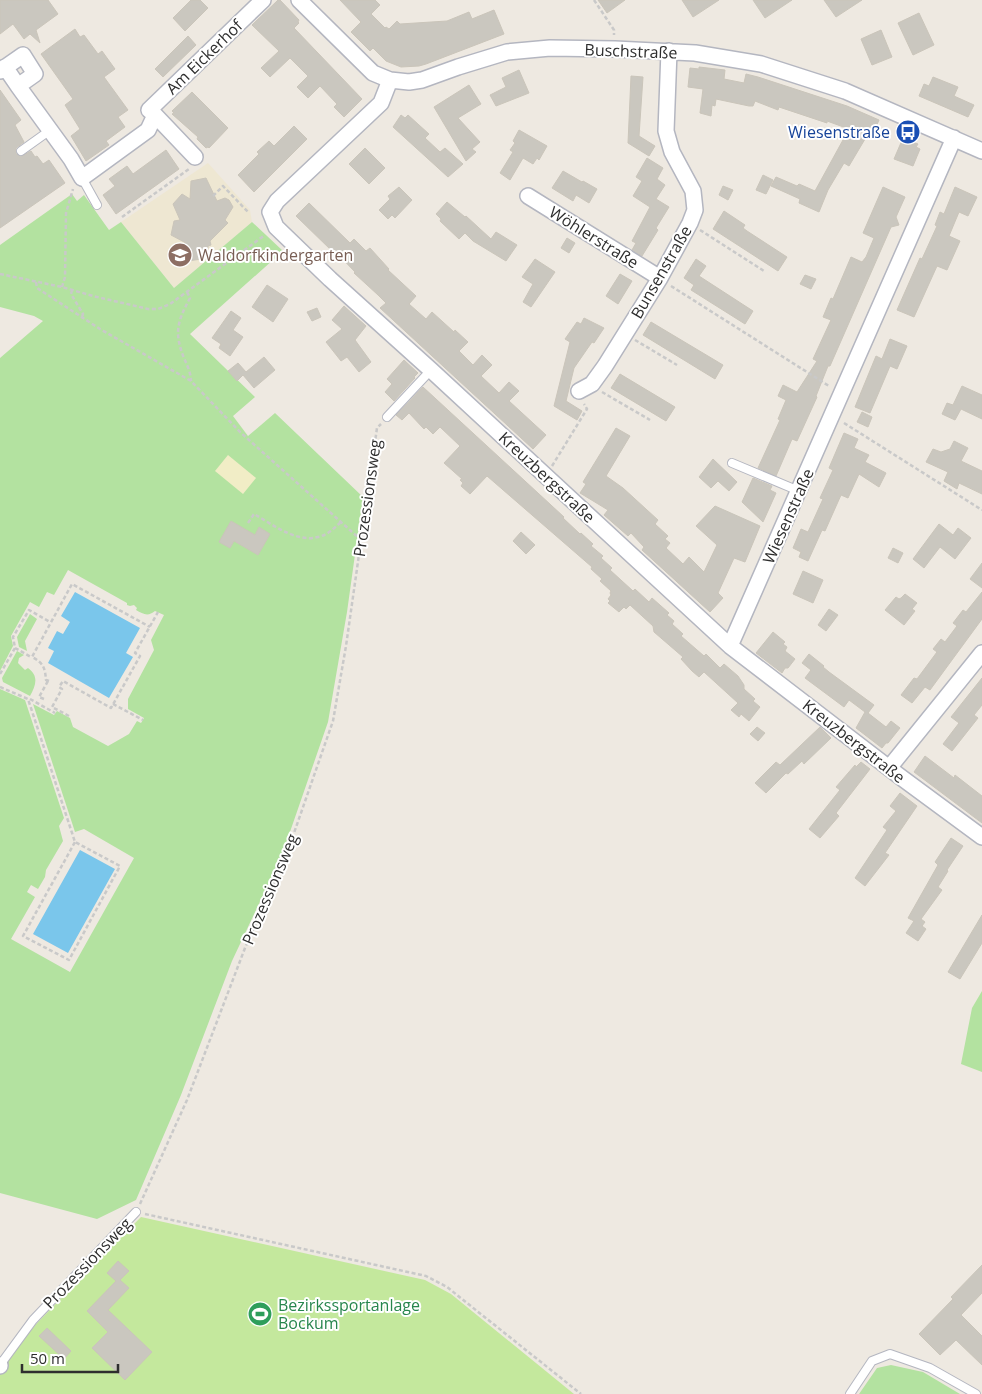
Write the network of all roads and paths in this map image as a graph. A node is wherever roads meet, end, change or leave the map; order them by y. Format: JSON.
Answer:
{"nodes":[{"id":1,"x":263,"y":0,"type":"edge"},
{"id":2,"x":299,"y":0,"type":"edge"},
{"id":3,"x":594,"y":0,"type":"edge"},
{"id":4,"x":615,"y":49,"type":"junction"},
{"id":5,"x":669,"y":51,"type":"junction"},
{"id":6,"x":2,"y":69,"type":"edge"},
{"id":7,"x":390,"y":80,"type":"junction"},
{"id":8,"x":18,"y":86,"type":"junction"},
{"id":9,"x":154,"y":115,"type":"junction"},
{"id":10,"x":49,"y":131,"type":"junction"},
{"id":11,"x":954,"y":138,"type":"junction"},
{"id":12,"x":982,"y":150,"type":"edge"},
{"id":13,"x":21,"y":151,"type":"dead end"},
{"id":14,"x":196,"y":157,"type":"joint"},
{"id":15,"x":78,"y":184,"type":"junction"},
{"id":16,"x":213,"y":196,"type":"dead end"},
{"id":17,"x":528,"y":196,"type":"dead end"},
{"id":18,"x":97,"y":205,"type":"dead end"},
{"id":19,"x":249,"y":213,"type":"dead end"},
{"id":20,"x":122,"y":217,"type":"dead end"},
{"id":21,"x":690,"y":223,"type":"junction"},
{"id":22,"x":276,"y":227,"type":"junction"},
{"id":23,"x":764,"y":271,"type":"dead end"},
{"id":24,"x":0,"y":274,"type":"edge"},
{"id":25,"x":660,"y":278,"type":"junction"},
{"id":26,"x":36,"y":282,"type":"junction"},
{"id":27,"x":62,"y":287,"type":"junction"},
{"id":28,"x":72,"y":290,"type":"junction"},
{"id":29,"x":187,"y":292,"type":"junction"},
{"id":30,"x":82,"y":317,"type":"junction"},
{"id":31,"x":624,"y":334,"type":"junction"},
{"id":32,"x":677,"y":365,"type":"dead end"},
{"id":33,"x":432,"y":370,"type":"junction"},
{"id":34,"x":190,"y":381,"type":"junction"},
{"id":35,"x":586,"y":387,"type":"junction"},
{"id":36,"x":841,"y":394,"type":"junction"},
{"id":37,"x":832,"y":415,"type":"junction"},
{"id":38,"x":387,"y":417,"type":"joint"},
{"id":39,"x":650,"y":420,"type":"dead end"},
{"id":40,"x":732,"y":463,"type":"dead end"},
{"id":41,"x":545,"y":475,"type":"junction"},
{"id":42,"x":799,"y":491,"type":"junction"},
{"id":43,"x":982,"y":510,"type":"edge"},
{"id":44,"x":341,"y":522,"type":"junction"},
{"id":45,"x":248,"y":523,"type":"dead end"},
{"id":46,"x":360,"y":539,"type":"junction"},
{"id":47,"x":158,"y":612,"type":"dead end"},
{"id":48,"x":50,"y":622,"type":"junction"},
{"id":49,"x":150,"y":628,"type":"junction"},
{"id":50,"x":730,"y":646,"type":"junction"},
{"id":51,"x":15,"y":648,"type":"junction"},
{"id":52,"x":982,"y":653,"type":"edge"},
{"id":53,"x":32,"y":657,"type":"junction"},
{"id":54,"x":0,"y":674,"type":"edge"},
{"id":55,"x":0,"y":687,"type":"edge"},
{"id":56,"x":28,"y":699,"type":"junction"},
{"id":57,"x":44,"y":699,"type":"dead end"},
{"id":58,"x":113,"y":704,"type":"junction"},
{"id":59,"x":55,"y":713,"type":"dead end"},
{"id":60,"x":69,"y":716,"type":"dead end"},
{"id":61,"x":142,"y":720,"type":"dead end"},
{"id":62,"x":889,"y":768,"type":"junction"},
{"id":63,"x":982,"y":837,"type":"edge"},
{"id":64,"x":75,"y":842,"type":"junction"},
{"id":65,"x":136,"y":1212,"type":"junction"},
{"id":66,"x":0,"y":1366,"type":"edge"},
{"id":67,"x":581,"y":1394,"type":"edge"},
{"id":68,"x":850,"y":1394,"type":"edge"},
{"id":69,"x":976,"y":1394,"type":"edge"}],
"edges":[{"from":1,"to":9,"type":"street","name":"Am Eickerhof"},
{"from":2,"to":7,"type":"street","name":"Buschstraße"},
{"from":3,"to":4,"type":"path"},
{"from":4,"to":5,"type":"street","name":"Buschstraße"},
{"from":4,"to":7,"type":"street","name":"Buschstraße"},
{"from":5,"to":11,"type":"street","name":"Buschstraße"},
{"from":5,"to":21,"type":"street","name":"Bunsenstraße"},
{"from":6,"to":8,"type":"street"},
{"from":6,"to":8,"type":"street"},
{"from":7,"to":22,"type":"street"},
{"from":8,"to":10,"type":"street"},
{"from":9,"to":14,"type":"street"},
{"from":9,"to":15,"type":"street","name":"Am Eickerhof"},
{"from":10,"to":13,"type":"lane"},
{"from":10,"to":15,"type":"street"},
{"from":11,"to":12,"type":"street","name":"Buschstraße"},
{"from":11,"to":36,"type":"street","name":"Wiesenstraße"},
{"from":14,"to":20,"type":"path"},
{"from":15,"to":18,"type":"lane"},
{"from":15,"to":27,"type":"path"},
{"from":16,"to":19,"type":"path"},
{"from":17,"to":25,"type":"street","name":"Wöhlerstraße"},
{"from":21,"to":23,"type":"path"},
{"from":21,"to":25,"type":"street","name":"Bunsenstraße"},
{"from":22,"to":29,"type":"path"},
{"from":22,"to":33,"type":"street","name":"Kreuzbergstraße"},
{"from":24,"to":26,"type":"path"},
{"from":25,"to":31,"type":"street","name":"Bunsenstraße"},
{"from":25,"to":36,"type":"path"},
{"from":26,"to":27,"type":"path"},
{"from":26,"to":30,"type":"path"},
{"from":27,"to":28,"type":"path"},
{"from":28,"to":29,"type":"path"},
{"from":28,"to":30,"type":"path"},
{"from":29,"to":34,"type":"path"},
{"from":30,"to":34,"type":"path"},
{"from":31,"to":32,"type":"path"},
{"from":31,"to":35,"type":"street","name":"Bunsenstraße"},
{"from":33,"to":38,"type":"lane","name":"Prozessionsweg"},
{"from":33,"to":41,"type":"street","name":"Kreuzbergstraße"},
{"from":34,"to":44,"type":"path"},
{"from":35,"to":39,"type":"path"},
{"from":35,"to":41,"type":"path"},
{"from":36,"to":37,"type":"street","name":"Wiesenstraße"},
{"from":37,"to":42,"type":"street","name":"Wiesenstraße"},
{"from":37,"to":43,"type":"path"},
{"from":38,"to":46,"type":"path","name":"Prozessionsweg"},
{"from":40,"to":42,"type":"lane"},
{"from":41,"to":50,"type":"street","name":"Kreuzbergstraße"},
{"from":42,"to":50,"type":"street","name":"Wiesenstraße"},
{"from":44,"to":45,"type":"path"},
{"from":44,"to":46,"type":"path"},
{"from":46,"to":65,"type":"path","name":"Prozessionsweg"},
{"from":47,"to":49,"type":"path"},
{"from":48,"to":49,"type":"path"},
{"from":48,"to":51,"type":"path"},
{"from":48,"to":53,"type":"path"},
{"from":49,"to":58,"type":"path"},
{"from":50,"to":62,"type":"street","name":"Kreuzbergstraße"},
{"from":51,"to":53,"type":"path"},
{"from":51,"to":54,"type":"path"},
{"from":52,"to":62,"type":"street"},
{"from":53,"to":57,"type":"path"},
{"from":55,"to":56,"type":"path"},
{"from":56,"to":59,"type":"path"},
{"from":56,"to":64,"type":"path"},
{"from":58,"to":60,"type":"path"},
{"from":58,"to":61,"type":"path"},
{"from":62,"to":63,"type":"street","name":"Kreuzbergstraße"},
{"from":64,"to":64,"type":"path"},
{"from":65,"to":66,"type":"lane","name":"Prozessionsweg"},
{"from":65,"to":67,"type":"path"},
{"from":68,"to":69,"type":"lane"}]}
